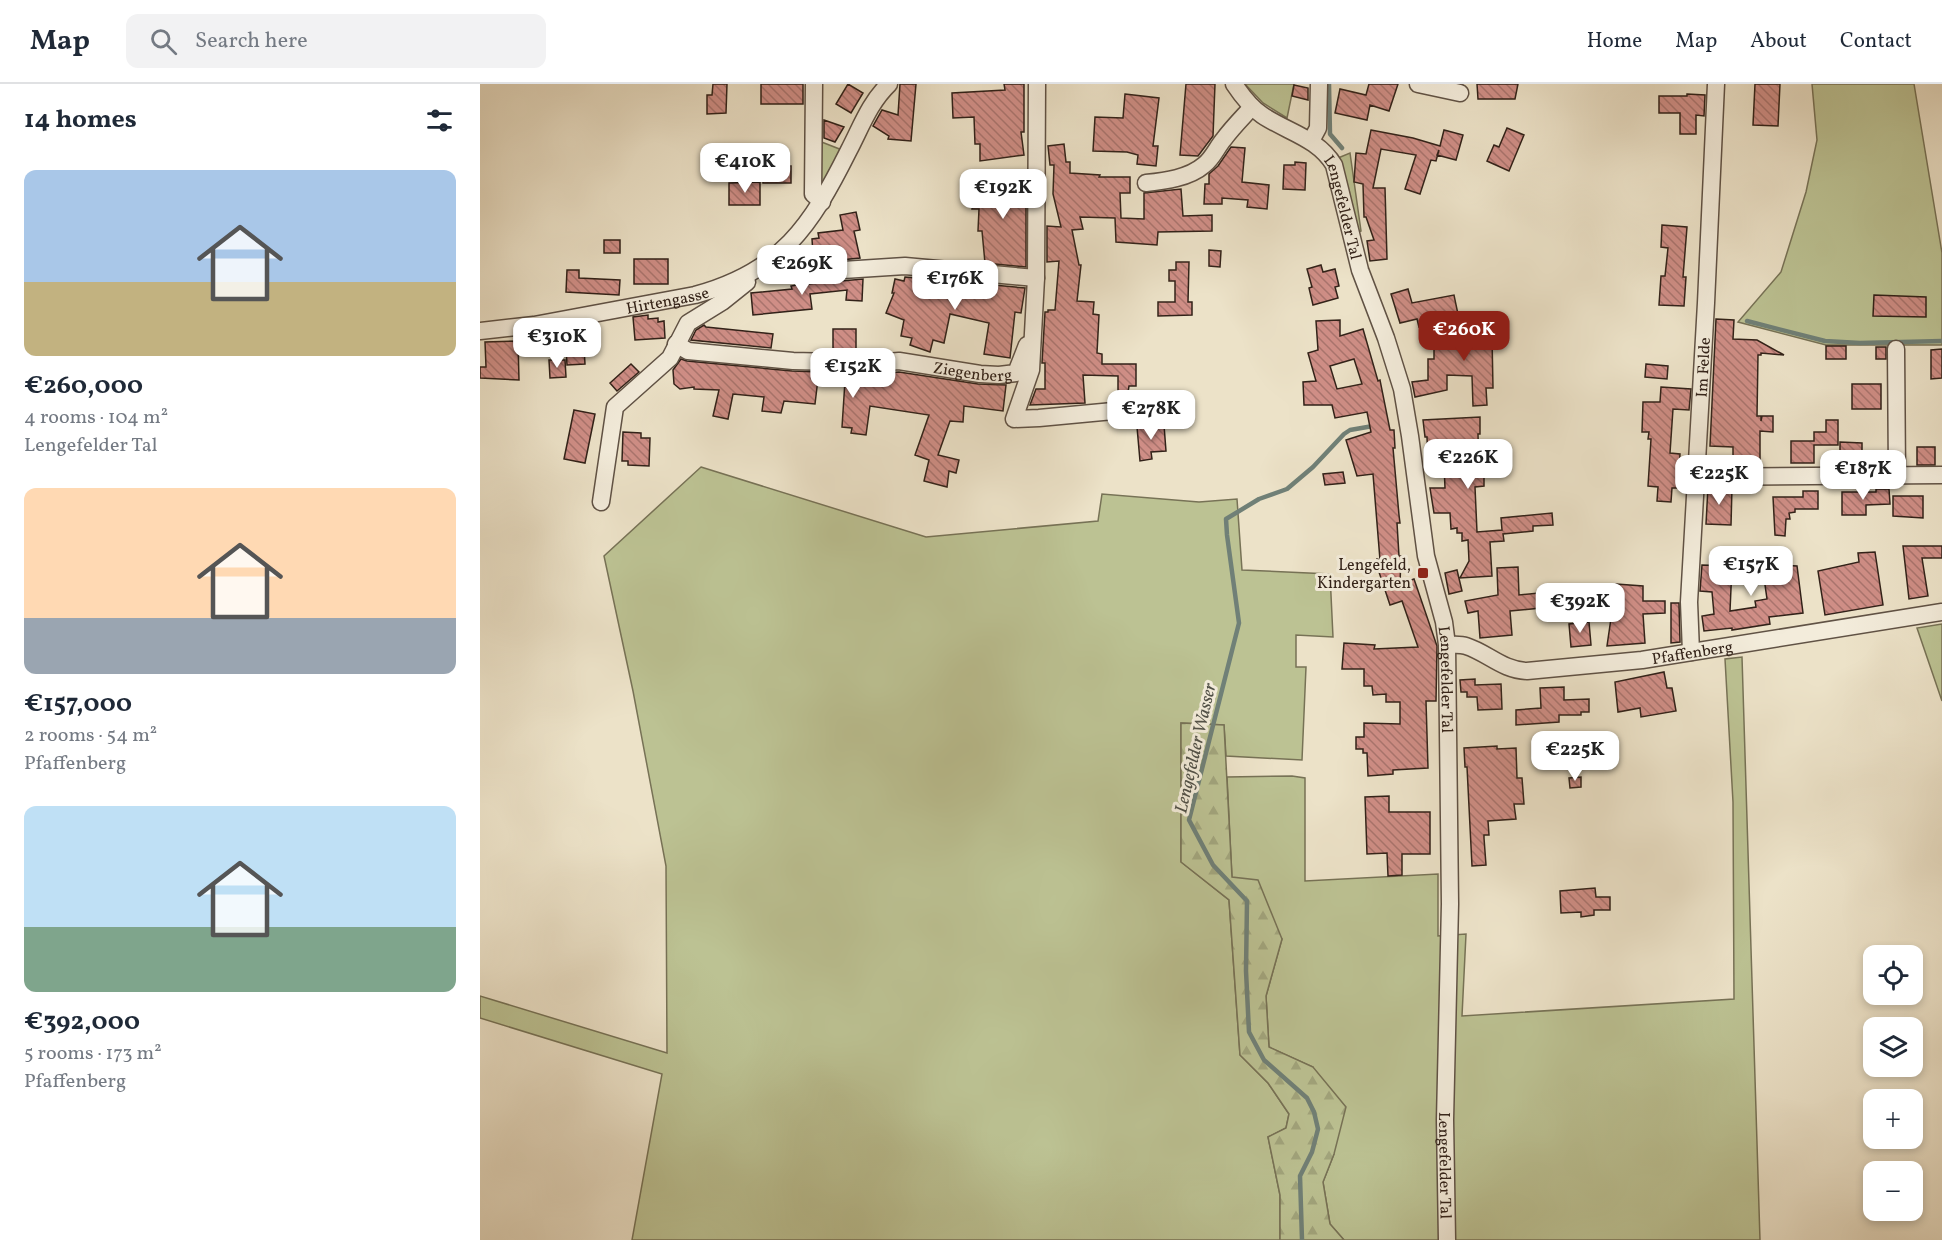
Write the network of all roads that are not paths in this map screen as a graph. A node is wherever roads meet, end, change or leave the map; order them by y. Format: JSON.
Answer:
{"nodes":[{"id":1,"x":814,"y":84,"type":"edge"},
{"id":2,"x":889,"y":84,"type":"edge"},
{"id":3,"x":1037,"y":84,"type":"edge"},
{"id":4,"x":1234,"y":84,"type":"edge"},
{"id":5,"x":1319,"y":84,"type":"edge"},
{"id":6,"x":1418,"y":84,"type":"edge"},
{"id":7,"x":1716,"y":84,"type":"edge"},
{"id":8,"x":1460,"y":93,"type":"dead end"},
{"id":9,"x":1252,"y":107,"type":"junction"},
{"id":10,"x":1311,"y":141,"type":"junction"},
{"id":11,"x":1146,"y":183,"type":"dead end"},
{"id":12,"x":822,"y":202,"type":"junction"},
{"id":13,"x":779,"y":255,"type":"junction"},
{"id":14,"x":755,"y":272,"type":"junction"},
{"id":15,"x":1036,"y":278,"type":"junction"},
{"id":16,"x":480,"y":331,"type":"edge"},
{"id":17,"x":1031,"y":336,"type":"junction"},
{"id":18,"x":676,"y":344,"type":"junction"},
{"id":19,"x":1896,"y":349,"type":"dead end"},
{"id":20,"x":1145,"y":408,"type":"dead end"},
{"id":21,"x":1897,"y":475,"type":"junction"},
{"id":22,"x":1942,"y":475,"type":"edge"},
{"id":23,"x":1696,"y":477,"type":"junction"},
{"id":24,"x":601,"y":502,"type":"dead end"},
{"id":25,"x":1942,"y":612,"type":"edge"},
{"id":26,"x":1447,"y":645,"type":"junction"},
{"id":27,"x":1691,"y":652,"type":"junction"},
{"id":28,"x":1447,"y":1240,"type":"edge"}],
"edges":[{"from":1,"to":12,"type":"street"},
{"from":2,"to":12,"type":"street","name":"Hirtengasse"},
{"from":3,"to":15,"type":"street","name":"Ziegenberg"},
{"from":4,"to":9,"type":"street","name":"Lengefelder Tal"},
{"from":5,"to":10,"type":"street","name":"Lengefelder Tal"},
{"from":6,"to":8,"type":"street"},
{"from":7,"to":23,"type":"street","name":"Im Felde"},
{"from":9,"to":10,"type":"street","name":"Lengefelder Tal"},
{"from":9,"to":11,"type":"street"},
{"from":10,"to":26,"type":"street","name":"Lengefelder Tal"},
{"from":12,"to":13,"type":"street","name":"Hirtengasse"},
{"from":13,"to":14,"type":"street","name":"Hirtengasse"},
{"from":13,"to":15,"type":"street"},
{"from":14,"to":16,"type":"street","name":"Hirtengasse"},
{"from":14,"to":18,"type":"street"},
{"from":15,"to":17,"type":"street","name":"Ziegenberg"},
{"from":17,"to":18,"type":"street","name":"Ziegenberg"},
{"from":17,"to":20,"type":"street","name":"Ziegenberg"},
{"from":18,"to":24,"type":"street"},
{"from":19,"to":21,"type":"street"},
{"from":21,"to":22,"type":"street"},
{"from":21,"to":23,"type":"street"},
{"from":23,"to":27,"type":"street","name":"Im Felde"},
{"from":25,"to":27,"type":"street","name":"Pfaffenberg"},
{"from":26,"to":27,"type":"street","name":"Pfaffenberg"},
{"from":26,"to":28,"type":"street","name":"Lengefelder Tal"}]}
